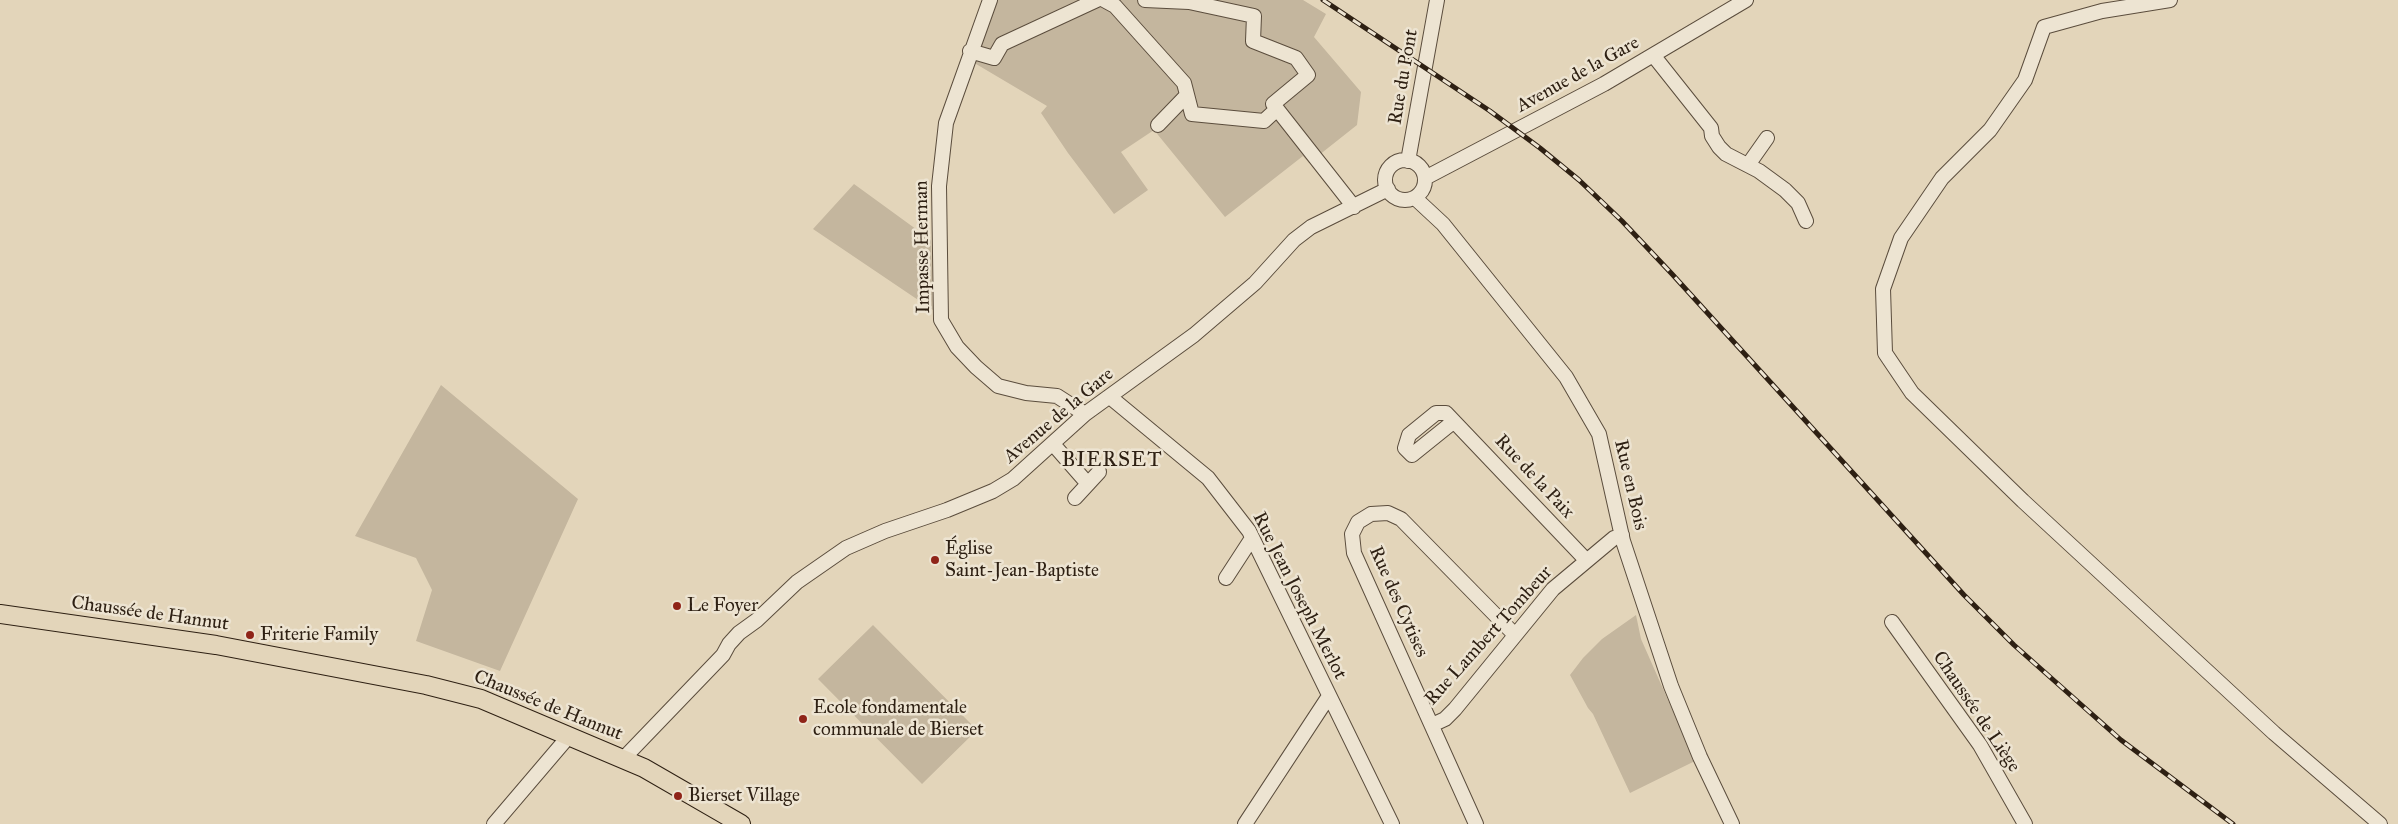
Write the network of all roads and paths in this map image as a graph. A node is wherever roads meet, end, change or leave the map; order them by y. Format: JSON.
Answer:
{"nodes":[{"id":1,"x":990,"y":0,"type":"edge"},
{"id":2,"x":1097,"y":0,"type":"edge"},
{"id":3,"x":1128,"y":0,"type":"edge"},
{"id":4,"x":1145,"y":0,"type":"edge"},
{"id":5,"x":1437,"y":0,"type":"edge"},
{"id":6,"x":1746,"y":0,"type":"edge"},
{"id":7,"x":2170,"y":0,"type":"edge"},
{"id":8,"x":1110,"y":3,"type":"edge"},
{"id":9,"x":970,"y":51,"type":"junction"},
{"id":10,"x":1653,"y":55,"type":"junction"},
{"id":11,"x":1187,"y":95,"type":"junction"},
{"id":12,"x":1278,"y":109,"type":"junction"},
{"id":13,"x":1158,"y":125,"type":"dead end"},
{"id":14,"x":1767,"y":138,"type":"dead end"},
{"id":15,"x":1408,"y":160,"type":"junction"},
{"id":16,"x":1748,"y":165,"type":"junction"},
{"id":17,"x":1425,"y":178,"type":"junction"},
{"id":18,"x":1388,"y":189,"type":"junction"},
{"id":19,"x":1414,"y":198,"type":"junction"},
{"id":20,"x":1354,"y":206,"type":"junction"},
{"id":21,"x":1806,"y":221,"type":"dead end"},
{"id":22,"x":1110,"y":397,"type":"junction"},
{"id":23,"x":1085,"y":414,"type":"junction"},
{"id":24,"x":1453,"y":422,"type":"dead end"},
{"id":25,"x":1053,"y":444,"type":"junction"},
{"id":26,"x":1099,"y":472,"type":"dead end"},
{"id":27,"x":1088,"y":484,"type":"junction"},
{"id":28,"x":1075,"y":498,"type":"dead end"},
{"id":29,"x":1622,"y":535,"type":"junction"},
{"id":30,"x":1252,"y":538,"type":"junction"},
{"id":31,"x":1586,"y":560,"type":"junction"},
{"id":32,"x":1226,"y":578,"type":"dead end"},
{"id":33,"x":0,"y":614,"type":"edge"},
{"id":34,"x":1892,"y":622,"type":"dead end"},
{"id":35,"x":1515,"y":635,"type":"junction"},
{"id":36,"x":1329,"y":696,"type":"junction"},
{"id":37,"x":1432,"y":725,"type":"junction"},
{"id":38,"x":569,"y":736,"type":"junction"},
{"id":39,"x":623,"y":759,"type":"junction"},
{"id":40,"x":494,"y":824,"type":"edge"},
{"id":41,"x":741,"y":824,"type":"edge"},
{"id":42,"x":1245,"y":824,"type":"edge"},
{"id":43,"x":1392,"y":824,"type":"edge"},
{"id":44,"x":1476,"y":824,"type":"edge"},
{"id":45,"x":1732,"y":824,"type":"edge"},
{"id":46,"x":2025,"y":824,"type":"edge"},
{"id":47,"x":2380,"y":824,"type":"edge"}],
"edges":[{"from":1,"to":9,"type":"street","name":"Impasse Herman"},
{"from":2,"to":9,"type":"street"},
{"from":3,"to":8,"type":"street"},
{"from":4,"to":12,"type":"street"},
{"from":5,"to":15,"type":"street","name":"Rue du Pont"},
{"from":6,"to":10,"type":"street","name":"Avenue de la Gare"},
{"from":7,"to":47,"type":"street"},
{"from":8,"to":11,"type":"street"},
{"from":9,"to":23,"type":"street","name":"Impasse Herman"},
{"from":10,"to":16,"type":"street"},
{"from":10,"to":17,"type":"street","name":"Avenue de la Gare"},
{"from":11,"to":12,"type":"street"},
{"from":11,"to":13,"type":"street"},
{"from":12,"to":20,"type":"street"},
{"from":14,"to":16,"type":"street"},
{"from":15,"to":17,"type":"street"},
{"from":15,"to":18,"type":"street"},
{"from":16,"to":21,"type":"street"},
{"from":17,"to":19,"type":"street"},
{"from":18,"to":19,"type":"street"},
{"from":18,"to":20,"type":"street","name":"Avenue de la Gare"},
{"from":19,"to":29,"type":"street","name":"Rue en Bois"},
{"from":20,"to":22,"type":"street","name":"Avenue de la Gare"},
{"from":22,"to":23,"type":"street","name":"Avenue de la Gare"},
{"from":22,"to":30,"type":"street","name":"Rue Jean Joseph Merlot"},
{"from":23,"to":25,"type":"street","name":"Avenue de la Gare"},
{"from":24,"to":31,"type":"street","name":"Rue de la Paix"},
{"from":25,"to":27,"type":"street"},
{"from":25,"to":39,"type":"street","name":"Avenue de la Gare"},
{"from":26,"to":27,"type":"street"},
{"from":27,"to":28,"type":"street"},
{"from":29,"to":31,"type":"street","name":"Rue Lambert Tombeur"},
{"from":29,"to":45,"type":"street","name":"Rue en Bois"},
{"from":30,"to":32,"type":"street"},
{"from":30,"to":36,"type":"street","name":"Rue Jean Joseph Merlot"},
{"from":31,"to":35,"type":"street","name":"Rue Lambert Tombeur"},
{"from":33,"to":38,"type":"main road","name":"Chaussée de Hannut"},
{"from":34,"to":46,"type":"street","name":"Chaussée de Liège"},
{"from":35,"to":37,"type":"street","name":"Rue Lambert Tombeur"},
{"from":35,"to":37,"type":"street","name":"Rue des Cytises"},
{"from":36,"to":42,"type":"street"},
{"from":36,"to":43,"type":"street","name":"Rue Jean Joseph Merlot"},
{"from":37,"to":44,"type":"street","name":"Rue des Cytises"},
{"from":38,"to":39,"type":"main road","name":"Chaussée de Hannut"},
{"from":38,"to":40,"type":"street"},
{"from":39,"to":41,"type":"main road","name":"Chaussée de Hannut"}]}
